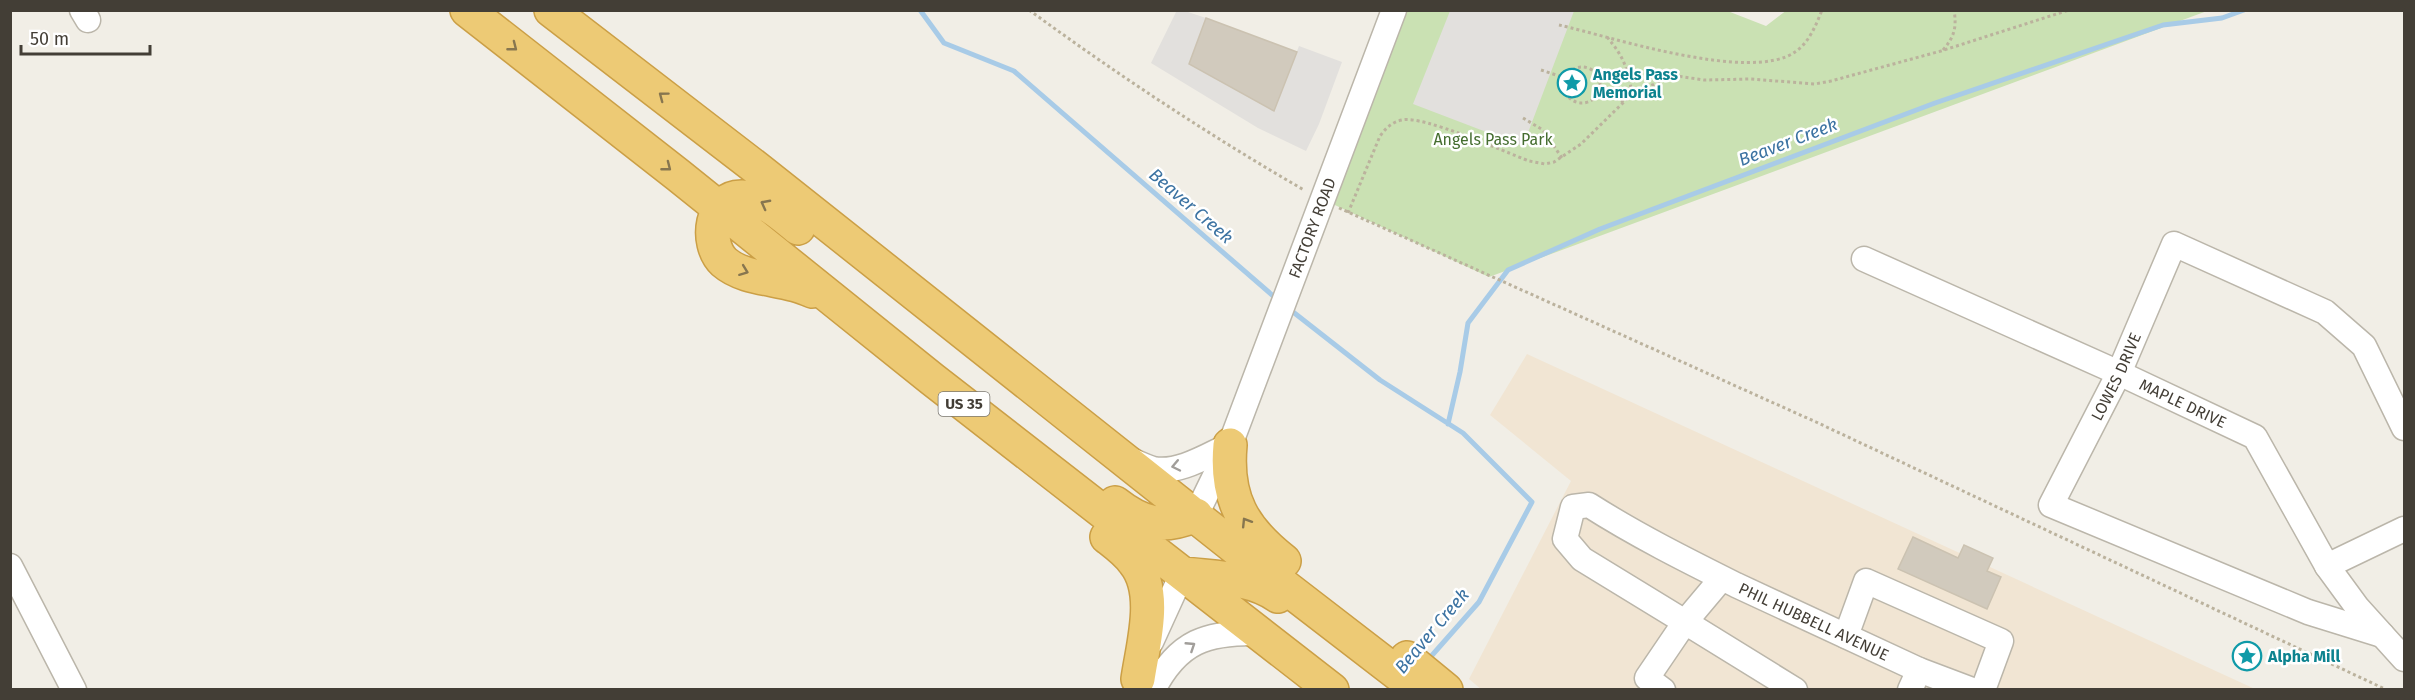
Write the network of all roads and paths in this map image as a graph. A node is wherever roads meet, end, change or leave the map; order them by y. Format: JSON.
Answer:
{"nodes":[{"id":1,"x":467,"y":10,"type":"edge"},
{"id":2,"x":551,"y":10,"type":"edge"},
{"id":3,"x":1029,"y":10,"type":"edge"},
{"id":4,"x":1394,"y":10,"type":"edge"},
{"id":5,"x":1822,"y":10,"type":"edge"},
{"id":6,"x":1954,"y":10,"type":"edge"},
{"id":7,"x":2069,"y":10,"type":"edge"},
{"id":8,"x":1558,"y":25,"type":"dead end"},
{"id":9,"x":1606,"y":36,"type":"junction"},
{"id":10,"x":1941,"y":51,"type":"junction"},
{"id":11,"x":1541,"y":70,"type":"dead end"},
{"id":12,"x":1565,"y":78,"type":"junction"},
{"id":13,"x":1599,"y":91,"type":"junction"},
{"id":14,"x":1632,"y":94,"type":"junction"},
{"id":15,"x":1624,"y":102,"type":"junction"},
{"id":16,"x":1523,"y":118,"type":"dead end"},
{"id":17,"x":1562,"y":158,"type":"junction"},
{"id":18,"x":1304,"y":190,"type":"dead end"},
{"id":19,"x":1334,"y":206,"type":"dead end"},
{"id":20,"x":719,"y":208,"type":"junction"},
{"id":21,"x":1348,"y":213,"type":"junction"},
{"id":22,"x":748,"y":232,"type":"junction"},
{"id":23,"x":1864,"y":259,"type":"dead end"},
{"id":24,"x":839,"y":305,"type":"junction"},
{"id":25,"x":2119,"y":373,"type":"junction"},
{"id":26,"x":932,"y":379,"type":"junction"},
{"id":27,"x":2404,"y":428,"type":"edge"},
{"id":28,"x":1230,"y":445,"type":"junction"},
{"id":29,"x":1119,"y":455,"type":"junction"},
{"id":30,"x":1196,"y":515,"type":"junction"},
{"id":31,"x":2404,"y":529,"type":"edge"},
{"id":32,"x":10,"y":566,"type":"edge"},
{"id":33,"x":2327,"y":566,"type":"junction"},
{"id":34,"x":1182,"y":574,"type":"junction"},
{"id":35,"x":1722,"y":578,"type":"junction"},
{"id":36,"x":1685,"y":622,"type":"junction"},
{"id":37,"x":1259,"y":633,"type":"junction"},
{"id":38,"x":2382,"y":635,"type":"junction"},
{"id":39,"x":1846,"y":636,"type":"junction"},
{"id":40,"x":2404,"y":659,"type":"edge"},
{"id":41,"x":1346,"y":666,"type":"edge"},
{"id":42,"x":1915,"y":680,"type":"edge"},
{"id":43,"x":1141,"y":686,"type":"edge"},
{"id":44,"x":74,"y":690,"type":"edge"},
{"id":45,"x":1398,"y":690,"type":"edge"},
{"id":46,"x":1419,"y":690,"type":"edge"},
{"id":47,"x":1446,"y":690,"type":"edge"},
{"id":48,"x":1663,"y":690,"type":"edge"},
{"id":49,"x":1794,"y":690,"type":"edge"},
{"id":50,"x":1972,"y":690,"type":"edge"},
{"id":51,"x":1983,"y":690,"type":"edge"},
{"id":52,"x":2387,"y":690,"type":"edge"}],
"edges":[{"from":1,"to":20,"type":"highway","number":"US 35","one_way":true},
{"from":29,"to":2,"type":"highway","number":"US 35","one_way":true},
{"from":3,"to":18,"type":"path"},
{"from":4,"to":28,"type":"street","name":"FACTORY ROAD"},
{"from":5,"to":9,"type":"path"},
{"from":6,"to":10,"type":"path"},
{"from":7,"to":10,"type":"path"},
{"from":8,"to":9,"type":"path"},
{"from":9,"to":14,"type":"path"},
{"from":10,"to":14,"type":"path"},
{"from":11,"to":12,"type":"path"},
{"from":12,"to":13,"type":"path"},
{"from":12,"to":13,"type":"path"},
{"from":13,"to":15,"type":"path"},
{"from":14,"to":15,"type":"path"},
{"from":15,"to":17,"type":"path"},
{"from":16,"to":17,"type":"path"},
{"from":17,"to":21,"type":"path"},
{"from":19,"to":21,"type":"path"},
{"from":20,"to":22,"type":"highway","number":"US 35"},
{"from":20,"to":24,"type":"highway","one_way":true},
{"from":29,"to":20,"type":"highway","one_way":true},
{"from":21,"to":52,"type":"path"},
{"from":22,"to":24,"type":"highway","number":"US 35"},
{"from":22,"to":30,"type":"highway"},
{"from":23,"to":25,"type":"street","name":"MAPLE DRIVE"},
{"from":24,"to":26,"type":"highway","number":"US 35"},
{"from":25,"to":27,"type":"street","name":"LOWES DRIVE"},
{"from":25,"to":33,"type":"street","name":"MAPLE DRIVE"},
{"from":25,"to":38,"type":"street","name":"LOWES DRIVE"},
{"from":26,"to":34,"type":"highway","number":"US 35"},
{"from":26,"to":43,"type":"highway"},
{"from":28,"to":29,"type":"street","one_way":true},
{"from":28,"to":30,"type":"street","name":"FACTORY ROAD"},
{"from":41,"to":28,"type":"highway","one_way":true},
{"from":29,"to":30,"type":"highway","number":"US 35"},
{"from":30,"to":41,"type":"highway","number":"US 35"},
{"from":31,"to":33,"type":"street"},
{"from":32,"to":44,"type":"street"},
{"from":33,"to":38,"type":"street","name":"MAPLE DRIVE"},
{"from":34,"to":37,"type":"highway","number":"US 35"},
{"from":34,"to":41,"type":"highway"},
{"from":34,"to":43,"type":"street"},
{"from":35,"to":36,"type":"street"},
{"from":35,"to":36,"type":"street","name":"PHIL HUBBELL AVENUE"},
{"from":35,"to":39,"type":"street","name":"PHIL HUBBELL AVENUE"},
{"from":36,"to":48,"type":"street"},
{"from":36,"to":49,"type":"street"},
{"from":37,"to":41,"type":"highway","number":"US 35"},
{"from":43,"to":37,"type":"street","one_way":true},
{"from":38,"to":40,"type":"street","name":"MAPLE DRIVE"},
{"from":39,"to":42,"type":"street","name":"PHIL HUBBELL AVENUE"},
{"from":39,"to":51,"type":"street"},
{"from":41,"to":45,"type":"highway"},
{"from":41,"to":46,"type":"highway","number":"US 35"},
{"from":41,"to":47,"type":"highway"},
{"from":42,"to":50,"type":"street","name":"PHIL HUBBELL AVENUE"}]}
